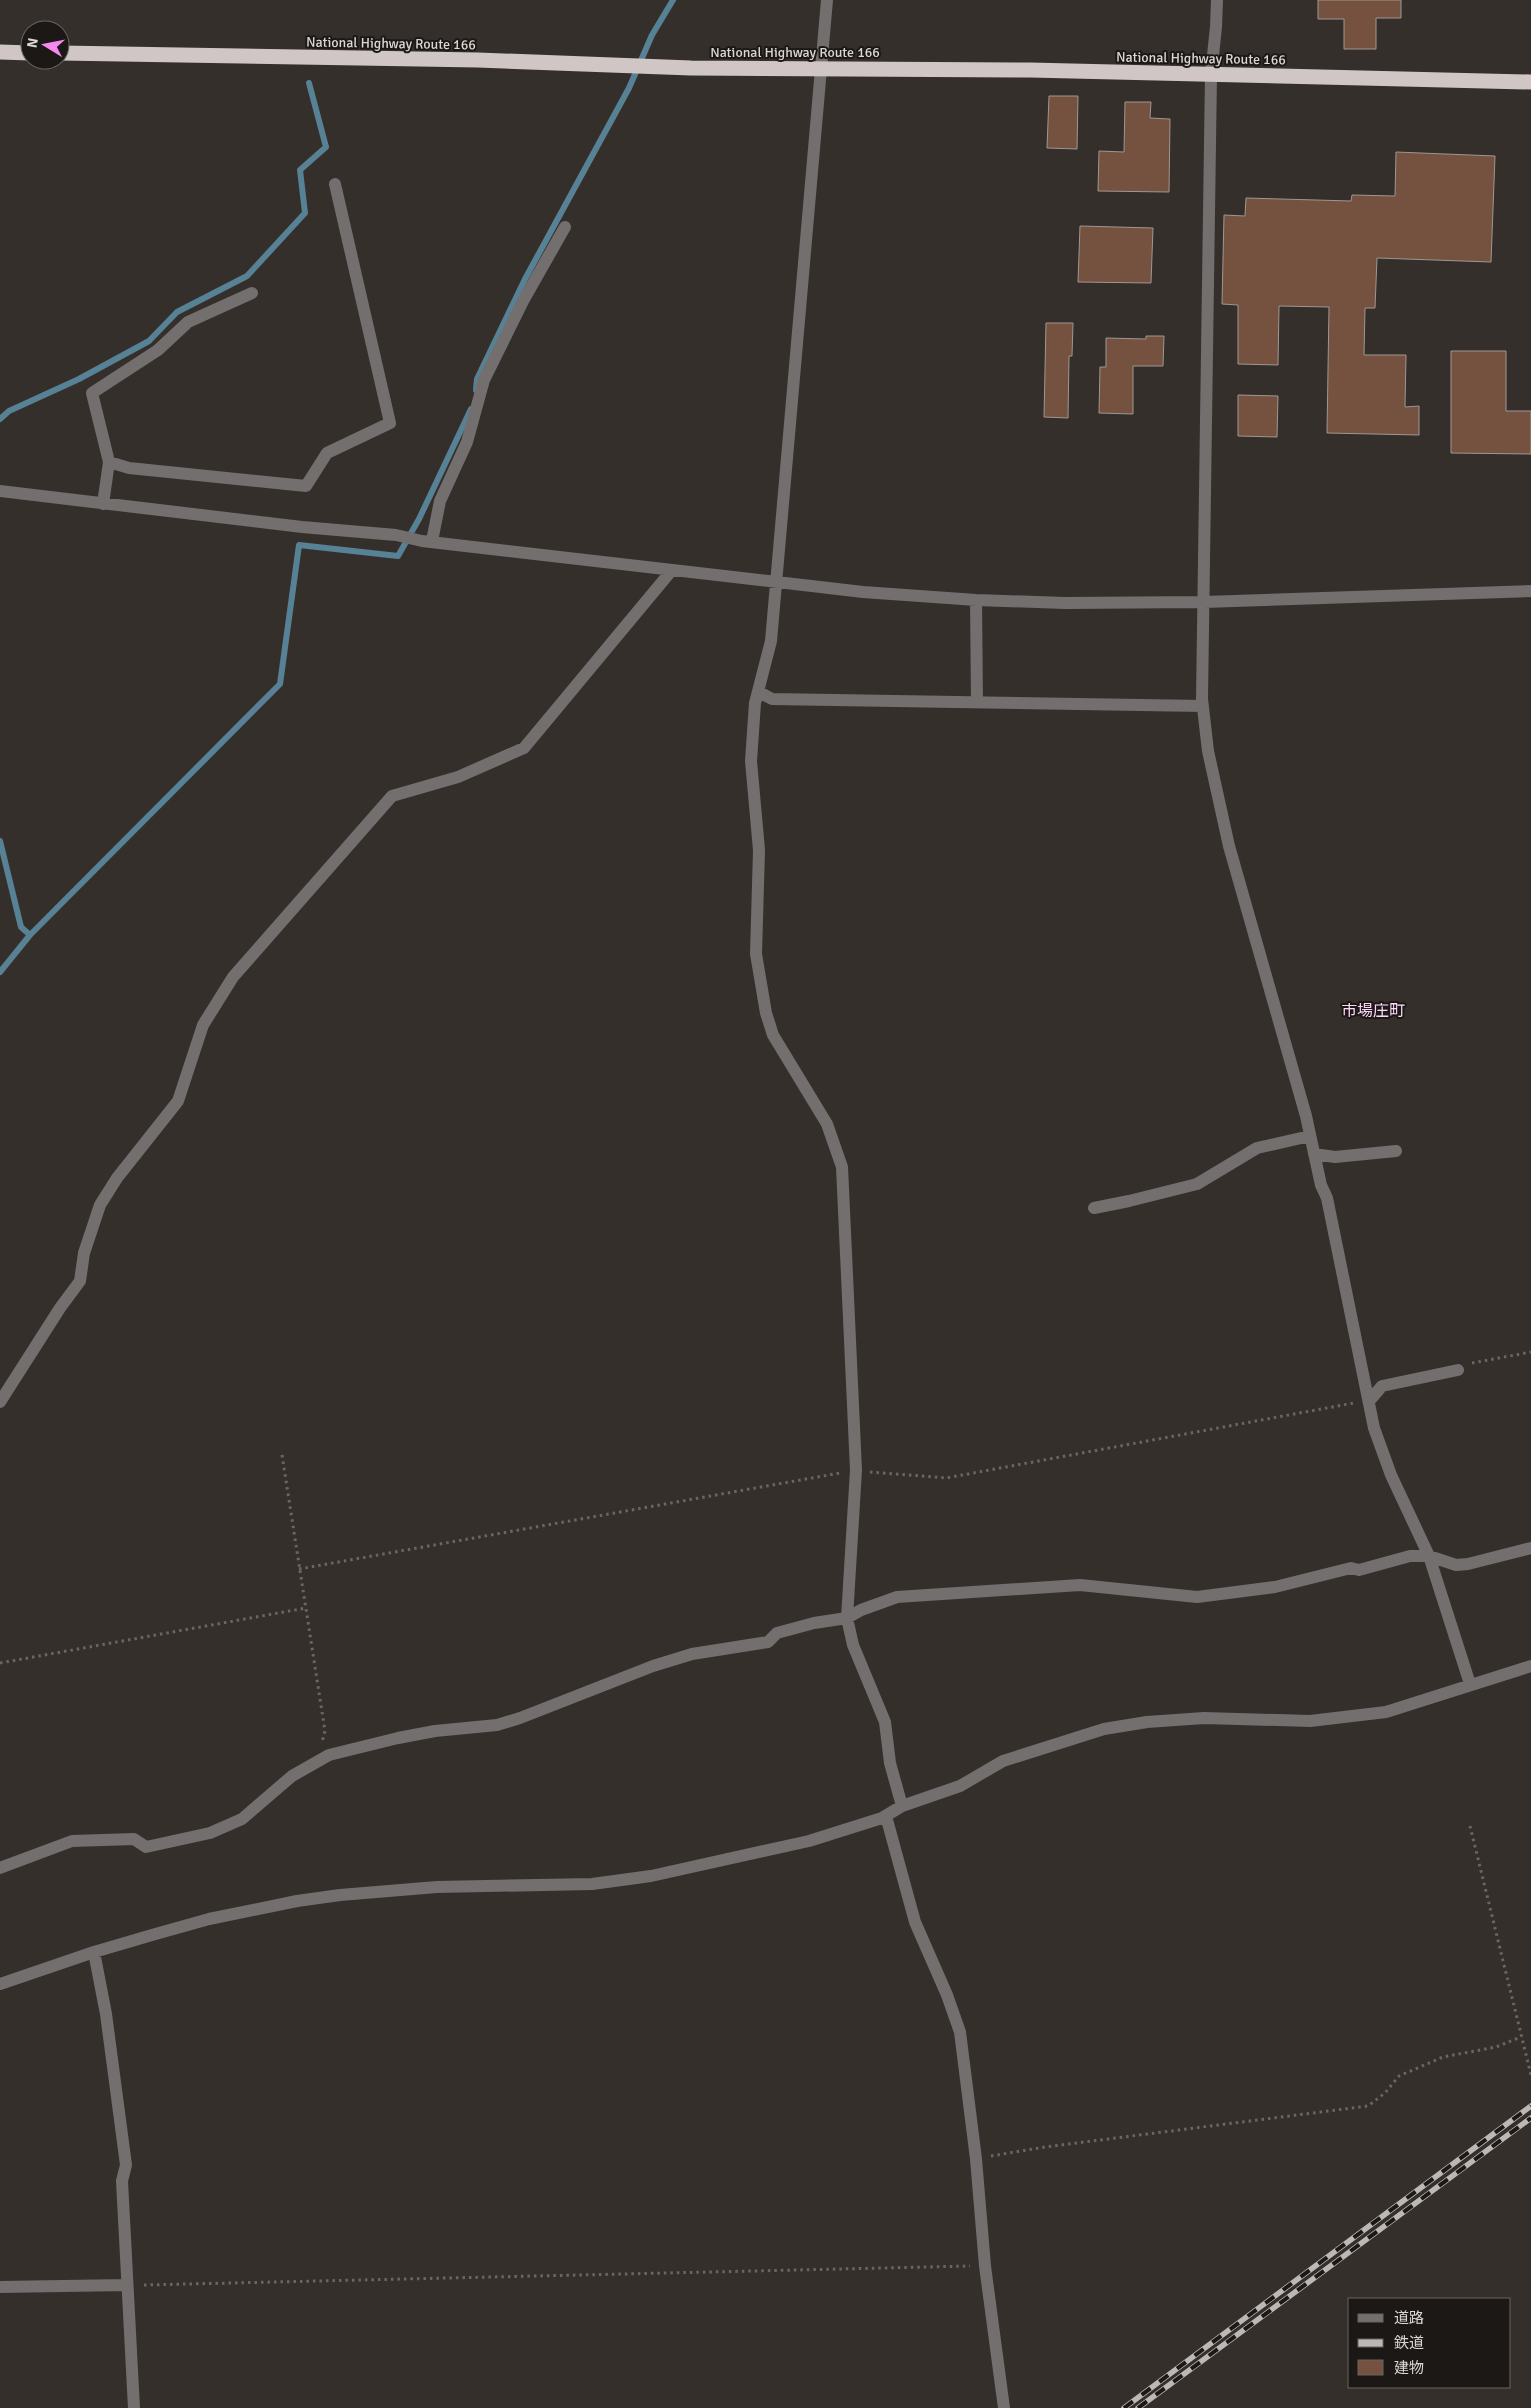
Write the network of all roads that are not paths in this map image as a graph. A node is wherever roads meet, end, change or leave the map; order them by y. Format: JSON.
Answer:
{"nodes":[{"id":1,"x":827,"y":0,"type":"edge"},
{"id":2,"x":1217,"y":0,"type":"edge"},
{"id":3,"x":0,"y":52,"type":"edge"},
{"id":4,"x":20,"y":53,"type":"edge"},
{"id":5,"x":70,"y":53,"type":"edge"},
{"id":6,"x":820,"y":67,"type":"junction"},
{"id":7,"x":1211,"y":74,"type":"junction"},
{"id":8,"x":1531,"y":82,"type":"edge"},
{"id":9,"x":336,"y":184,"type":"dead end"},
{"id":10,"x":565,"y":227,"type":"dead end"},
{"id":11,"x":252,"y":293,"type":"dead end"},
{"id":12,"x":109,"y":462,"type":"junction"},
{"id":13,"x":0,"y":491,"type":"edge"},
{"id":14,"x":103,"y":504,"type":"junction"},
{"id":15,"x":427,"y":541,"type":"junction"},
{"id":16,"x":672,"y":570,"type":"junction"},
{"id":17,"x":776,"y":582,"type":"junction"},
{"id":18,"x":1531,"y":591,"type":"edge"},
{"id":19,"x":976,"y":600,"type":"junction"},
{"id":20,"x":1204,"y":602,"type":"junction"},
{"id":21,"x":759,"y":692,"type":"junction"},
{"id":22,"x":977,"y":702,"type":"junction"},
{"id":23,"x":1203,"y":706,"type":"junction"},
{"id":24,"x":1310,"y":1136,"type":"junction"},
{"id":25,"x":1396,"y":1151,"type":"dead end"},
{"id":26,"x":1314,"y":1154,"type":"junction"},
{"id":27,"x":1094,"y":1208,"type":"dead end"},
{"id":28,"x":1458,"y":1370,"type":"road end"},
{"id":29,"x":1370,"y":1400,"type":"junction"},
{"id":30,"x":0,"y":1402,"type":"edge"},
{"id":31,"x":1531,"y":1548,"type":"edge"},
{"id":32,"x":1429,"y":1556,"type":"junction"},
{"id":33,"x":847,"y":1618,"type":"junction"},
{"id":34,"x":1531,"y":1666,"type":"edge"},
{"id":35,"x":1470,"y":1684,"type":"junction"},
{"id":36,"x":902,"y":1806,"type":"junction"},
{"id":37,"x":886,"y":1816,"type":"junction"},
{"id":38,"x":0,"y":1868,"type":"edge"},
{"id":39,"x":94,"y":1952,"type":"junction"},
{"id":40,"x":0,"y":1984,"type":"edge"},
{"id":41,"x":127,"y":2285,"type":"junction"},
{"id":42,"x":0,"y":2287,"type":"edge"},
{"id":43,"x":134,"y":2408,"type":"edge"},
{"id":44,"x":1004,"y":2408,"type":"edge"}],
"edges":[{"from":1,"to":6,"type":"street"},
{"from":2,"to":7,"type":"street"},
{"from":3,"to":4,"type":"highway"},
{"from":5,"to":6,"type":"highway","name":"National Highway Route 166"},
{"from":6,"to":7,"type":"highway","name":"National Highway Route 166"},
{"from":6,"to":17,"type":"street"},
{"from":7,"to":8,"type":"highway","name":"National Highway Route 166"},
{"from":7,"to":20,"type":"street"},
{"from":9,"to":12,"type":"street"},
{"from":10,"to":15,"type":"street"},
{"from":11,"to":12,"type":"street"},
{"from":12,"to":14,"type":"street"},
{"from":13,"to":14,"type":"street"},
{"from":14,"to":15,"type":"street"},
{"from":15,"to":16,"type":"street"},
{"from":16,"to":17,"type":"street"},
{"from":16,"to":30,"type":"street"},
{"from":17,"to":19,"type":"street"},
{"from":17,"to":21,"type":"street"},
{"from":18,"to":20,"type":"street"},
{"from":19,"to":20,"type":"street"},
{"from":19,"to":22,"type":"street"},
{"from":20,"to":23,"type":"street"},
{"from":21,"to":22,"type":"street"},
{"from":21,"to":33,"type":"street"},
{"from":22,"to":23,"type":"street"},
{"from":23,"to":24,"type":"street"},
{"from":24,"to":26,"type":"street"},
{"from":24,"to":27,"type":"street"},
{"from":25,"to":26,"type":"street"},
{"from":26,"to":29,"type":"street"},
{"from":28,"to":29,"type":"street"},
{"from":29,"to":32,"type":"street"},
{"from":31,"to":32,"type":"street"},
{"from":32,"to":33,"type":"street"},
{"from":32,"to":35,"type":"street"},
{"from":33,"to":36,"type":"street"},
{"from":33,"to":38,"type":"street"},
{"from":34,"to":35,"type":"street"},
{"from":35,"to":36,"type":"street"},
{"from":36,"to":37,"type":"street"},
{"from":37,"to":39,"type":"street"},
{"from":37,"to":44,"type":"street"},
{"from":39,"to":40,"type":"street"},
{"from":39,"to":41,"type":"street"},
{"from":41,"to":42,"type":"street"},
{"from":41,"to":43,"type":"street"}]}
